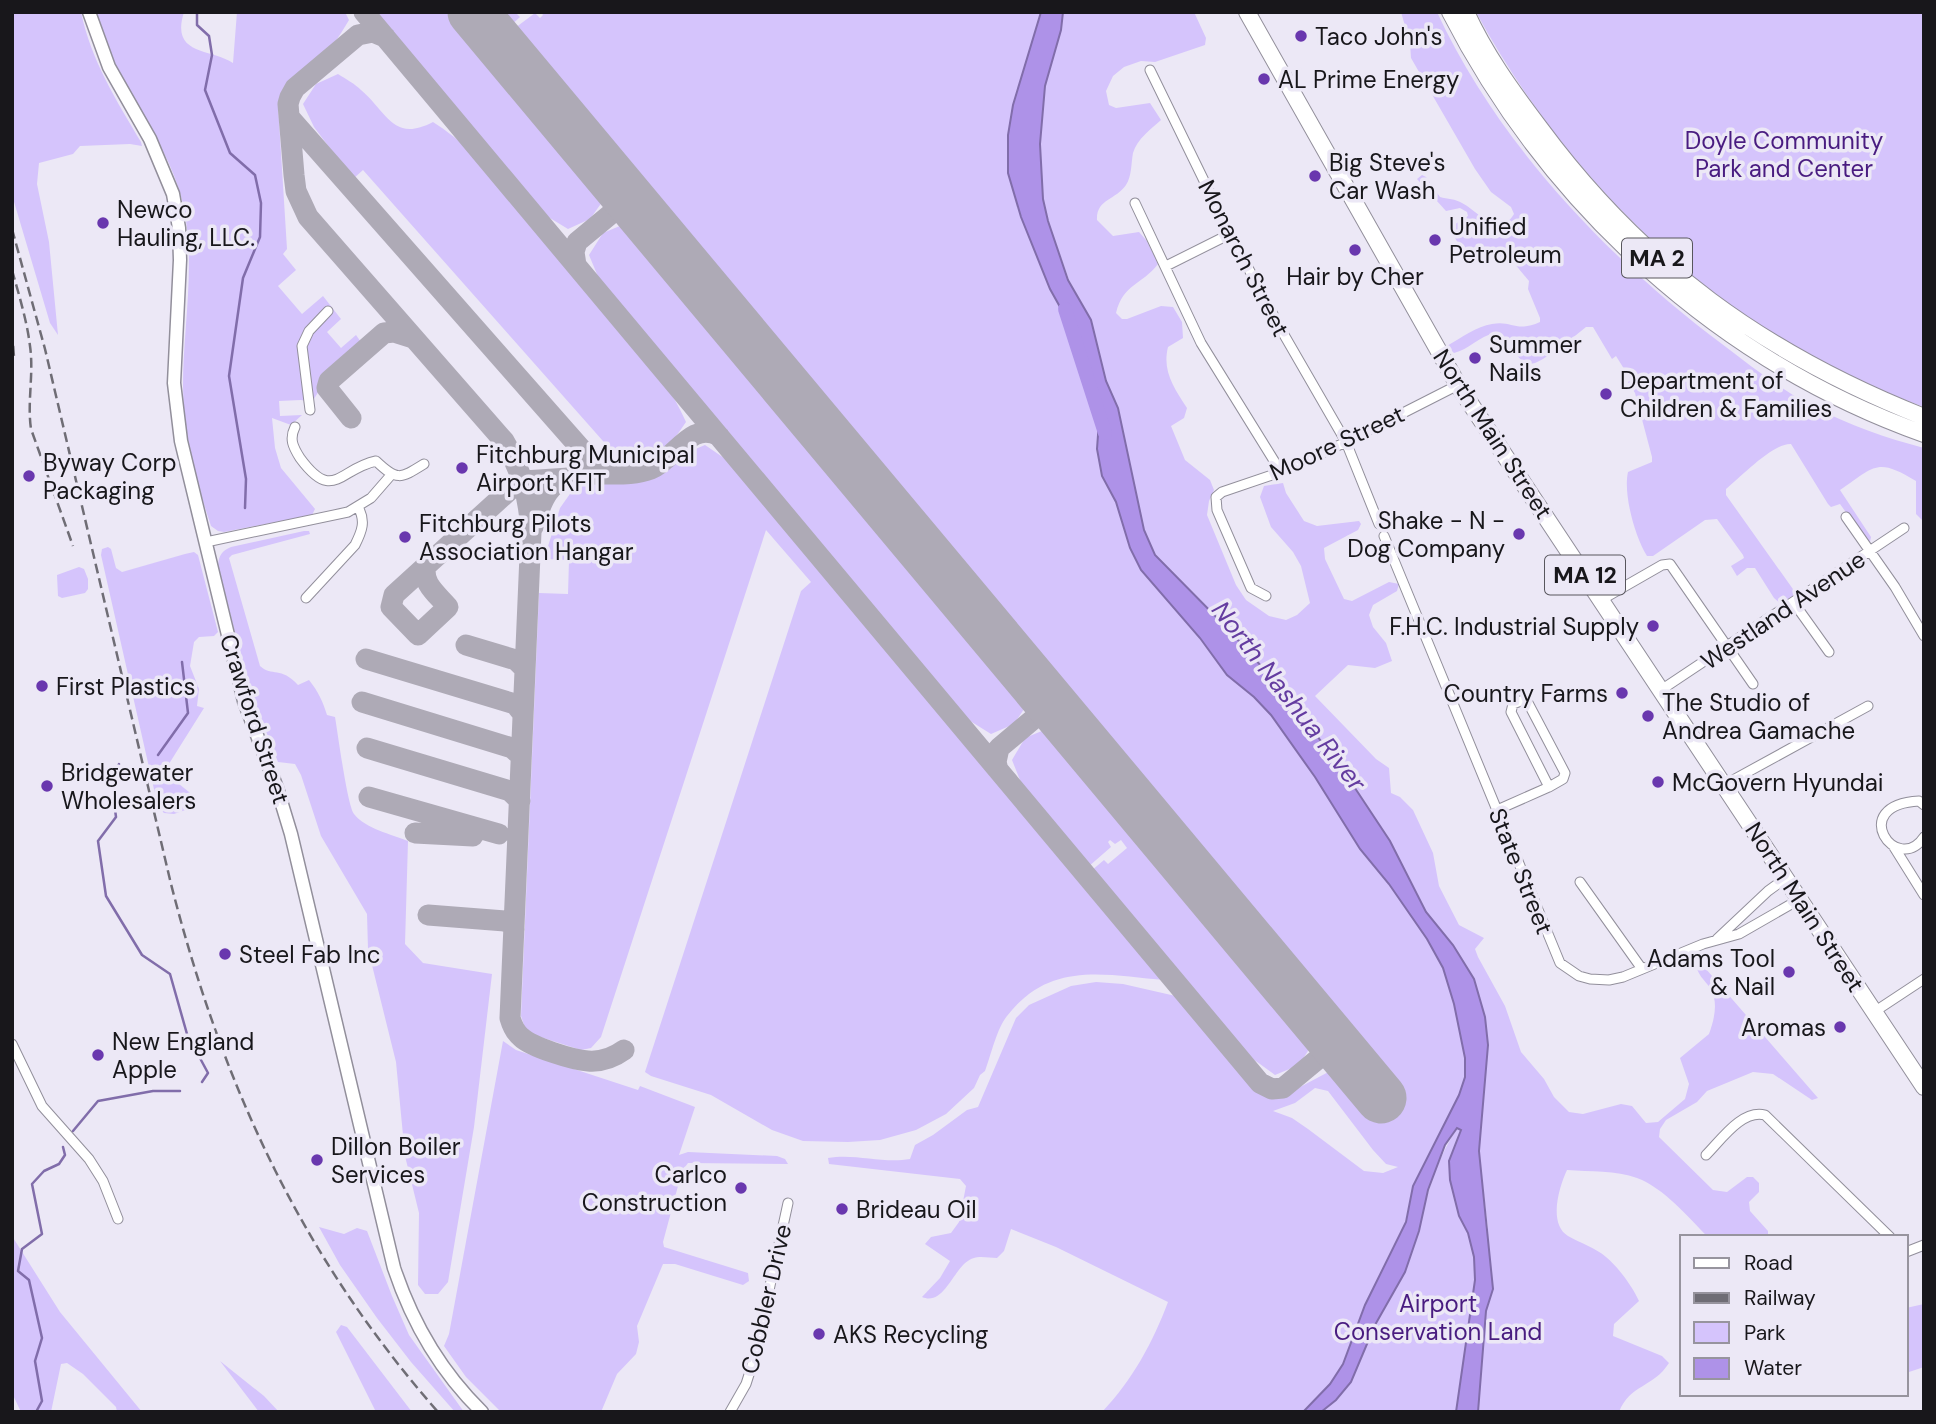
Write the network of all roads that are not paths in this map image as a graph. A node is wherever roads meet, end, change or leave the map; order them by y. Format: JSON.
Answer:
{"nodes":[{"id":1,"x":89,"y":12,"type":"edge"},
{"id":2,"x":1247,"y":12,"type":"edge"},
{"id":3,"x":1450,"y":12,"type":"edge"},
{"id":4,"x":1466,"y":12,"type":"edge"},
{"id":5,"x":1150,"y":70,"type":"dead end"},
{"id":6,"x":1135,"y":203,"type":"dead end"},
{"id":7,"x":1230,"y":234,"type":"junction"},
{"id":8,"x":1166,"y":266,"type":"junction"},
{"id":9,"x":328,"y":311,"type":"dead end"},
{"id":10,"x":1458,"y":385,"type":"junction"},
{"id":11,"x":310,"y":410,"type":"dead end"},
{"id":12,"x":1924,"y":417,"type":"edge"},
{"id":13,"x":295,"y":427,"type":"dead end"},
{"id":14,"x":1924,"y":434,"type":"edge"},
{"id":15,"x":1346,"y":442,"type":"junction"},
{"id":16,"x":424,"y":464,"type":"dead end"},
{"id":17,"x":1281,"y":472,"type":"junction"},
{"id":18,"x":391,"y":475,"type":"junction"},
{"id":19,"x":358,"y":507,"type":"junction"},
{"id":20,"x":1846,"y":517,"type":"dead end"},
{"id":21,"x":1379,"y":524,"type":"dead end"},
{"id":22,"x":1903,"y":528,"type":"dead end"},
{"id":23,"x":1384,"y":536,"type":"dead end"},
{"id":24,"x":206,"y":542,"type":"junction"},
{"id":25,"x":1870,"y":552,"type":"junction"},
{"id":26,"x":1266,"y":596,"type":"dead end"},
{"id":27,"x":306,"y":598,"type":"dead end"},
{"id":28,"x":1601,"y":600,"type":"junction"},
{"id":29,"x":1794,"y":603,"type":"junction"},
{"id":30,"x":1924,"y":636,"type":"edge"},
{"id":31,"x":1727,"y":648,"type":"junction"},
{"id":32,"x":1829,"y":652,"type":"dead end"},
{"id":33,"x":1753,"y":684,"type":"dead end"},
{"id":34,"x":1661,"y":690,"type":"junction"},
{"id":35,"x":1868,"y":706,"type":"dead end"},
{"id":36,"x":1724,"y":785,"type":"junction"},
{"id":37,"x":1549,"y":787,"type":"junction"},
{"id":38,"x":1924,"y":805,"type":"edge"},
{"id":39,"x":1497,"y":810,"type":"junction"},
{"id":40,"x":1924,"y":836,"type":"edge"},
{"id":41,"x":1894,"y":847,"type":"junction"},
{"id":42,"x":1786,"y":878,"type":"junction"},
{"id":43,"x":1580,"y":882,"type":"dead end"},
{"id":44,"x":1924,"y":895,"type":"edge"},
{"id":45,"x":1800,"y":899,"type":"junction"},
{"id":46,"x":1714,"y":941,"type":"junction"},
{"id":47,"x":1642,"y":969,"type":"junction"},
{"id":48,"x":1924,"y":979,"type":"edge"},
{"id":49,"x":1874,"y":1012,"type":"junction"},
{"id":50,"x":12,"y":1044,"type":"edge"},
{"id":51,"x":1924,"y":1087,"type":"edge"},
{"id":52,"x":1706,"y":1155,"type":"dead end"},
{"id":53,"x":788,"y":1203,"type":"dead end"},
{"id":54,"x":118,"y":1219,"type":"dead end"},
{"id":55,"x":1888,"y":1235,"type":"edge"},
{"id":56,"x":482,"y":1412,"type":"edge"},
{"id":57,"x":730,"y":1412,"type":"edge"}],
"edges":[{"from":1,"to":24,"type":"main road","name":"Crawford Street"},
{"from":2,"to":10,"type":"highway","name":"North Main Street","number":"MA 12"},
{"from":3,"to":14,"type":"highway","number":"MA 2"},
{"from":4,"to":12,"type":"highway","number":"MA 2"},
{"from":5,"to":7,"type":"street","name":"Monarch Street"},
{"from":6,"to":8,"type":"street"},
{"from":7,"to":8,"type":"street"},
{"from":7,"to":15,"type":"street","name":"Monarch Street"},
{"from":8,"to":17,"type":"street"},
{"from":9,"to":11,"type":"street"},
{"from":10,"to":15,"type":"street","name":"Moore Street"},
{"from":10,"to":28,"type":"highway","name":"North Main Street","number":"MA 12"},
{"from":13,"to":18,"type":"street"},
{"from":15,"to":17,"type":"street","name":"Moore Street"},
{"from":15,"to":21,"type":"street"},
{"from":16,"to":18,"type":"street"},
{"from":17,"to":26,"type":"street","name":"Moore Street"},
{"from":18,"to":19,"type":"street"},
{"from":19,"to":24,"type":"street"},
{"from":19,"to":27,"type":"street"},
{"from":20,"to":25,"type":"street"},
{"from":22,"to":25,"type":"street","name":"Westland Avenue"},
{"from":23,"to":39,"type":"street","name":"State Street"},
{"from":24,"to":56,"type":"main road","name":"Crawford Street"},
{"from":25,"to":29,"type":"street","name":"Westland Avenue"},
{"from":25,"to":30,"type":"street"},
{"from":28,"to":31,"type":"street"},
{"from":28,"to":34,"type":"highway","name":"North Main Street","number":"MA 12"},
{"from":29,"to":31,"type":"street","name":"Westland Avenue"},
{"from":29,"to":32,"type":"street"},
{"from":31,"to":33,"type":"street"},
{"from":31,"to":34,"type":"street","name":"Westland Avenue"},
{"from":34,"to":36,"type":"highway","name":"North Main Street","number":"MA 12"},
{"from":35,"to":36,"type":"street"},
{"from":36,"to":42,"type":"highway","name":"North Main Street","number":"MA 12"},
{"from":37,"to":37,"type":"street"},
{"from":37,"to":39,"type":"street"},
{"from":38,"to":41,"type":"street"},
{"from":39,"to":47,"type":"street","name":"State Street"},
{"from":40,"to":41,"type":"street"},
{"from":41,"to":44,"type":"street"},
{"from":42,"to":45,"type":"highway","name":"North Main Street","number":"MA 12"},
{"from":42,"to":46,"type":"street"},
{"from":43,"to":47,"type":"street"},
{"from":45,"to":46,"type":"street","name":"State Street"},
{"from":45,"to":49,"type":"highway","name":"North Main Street","number":"MA 12"},
{"from":46,"to":47,"type":"street","name":"State Street"},
{"from":48,"to":49,"type":"street"},
{"from":49,"to":51,"type":"highway","name":"North Main Street","number":"MA 12"},
{"from":50,"to":54,"type":"street"},
{"from":52,"to":55,"type":"street"},
{"from":53,"to":57,"type":"street","name":"Cobbler Drive"}]}
